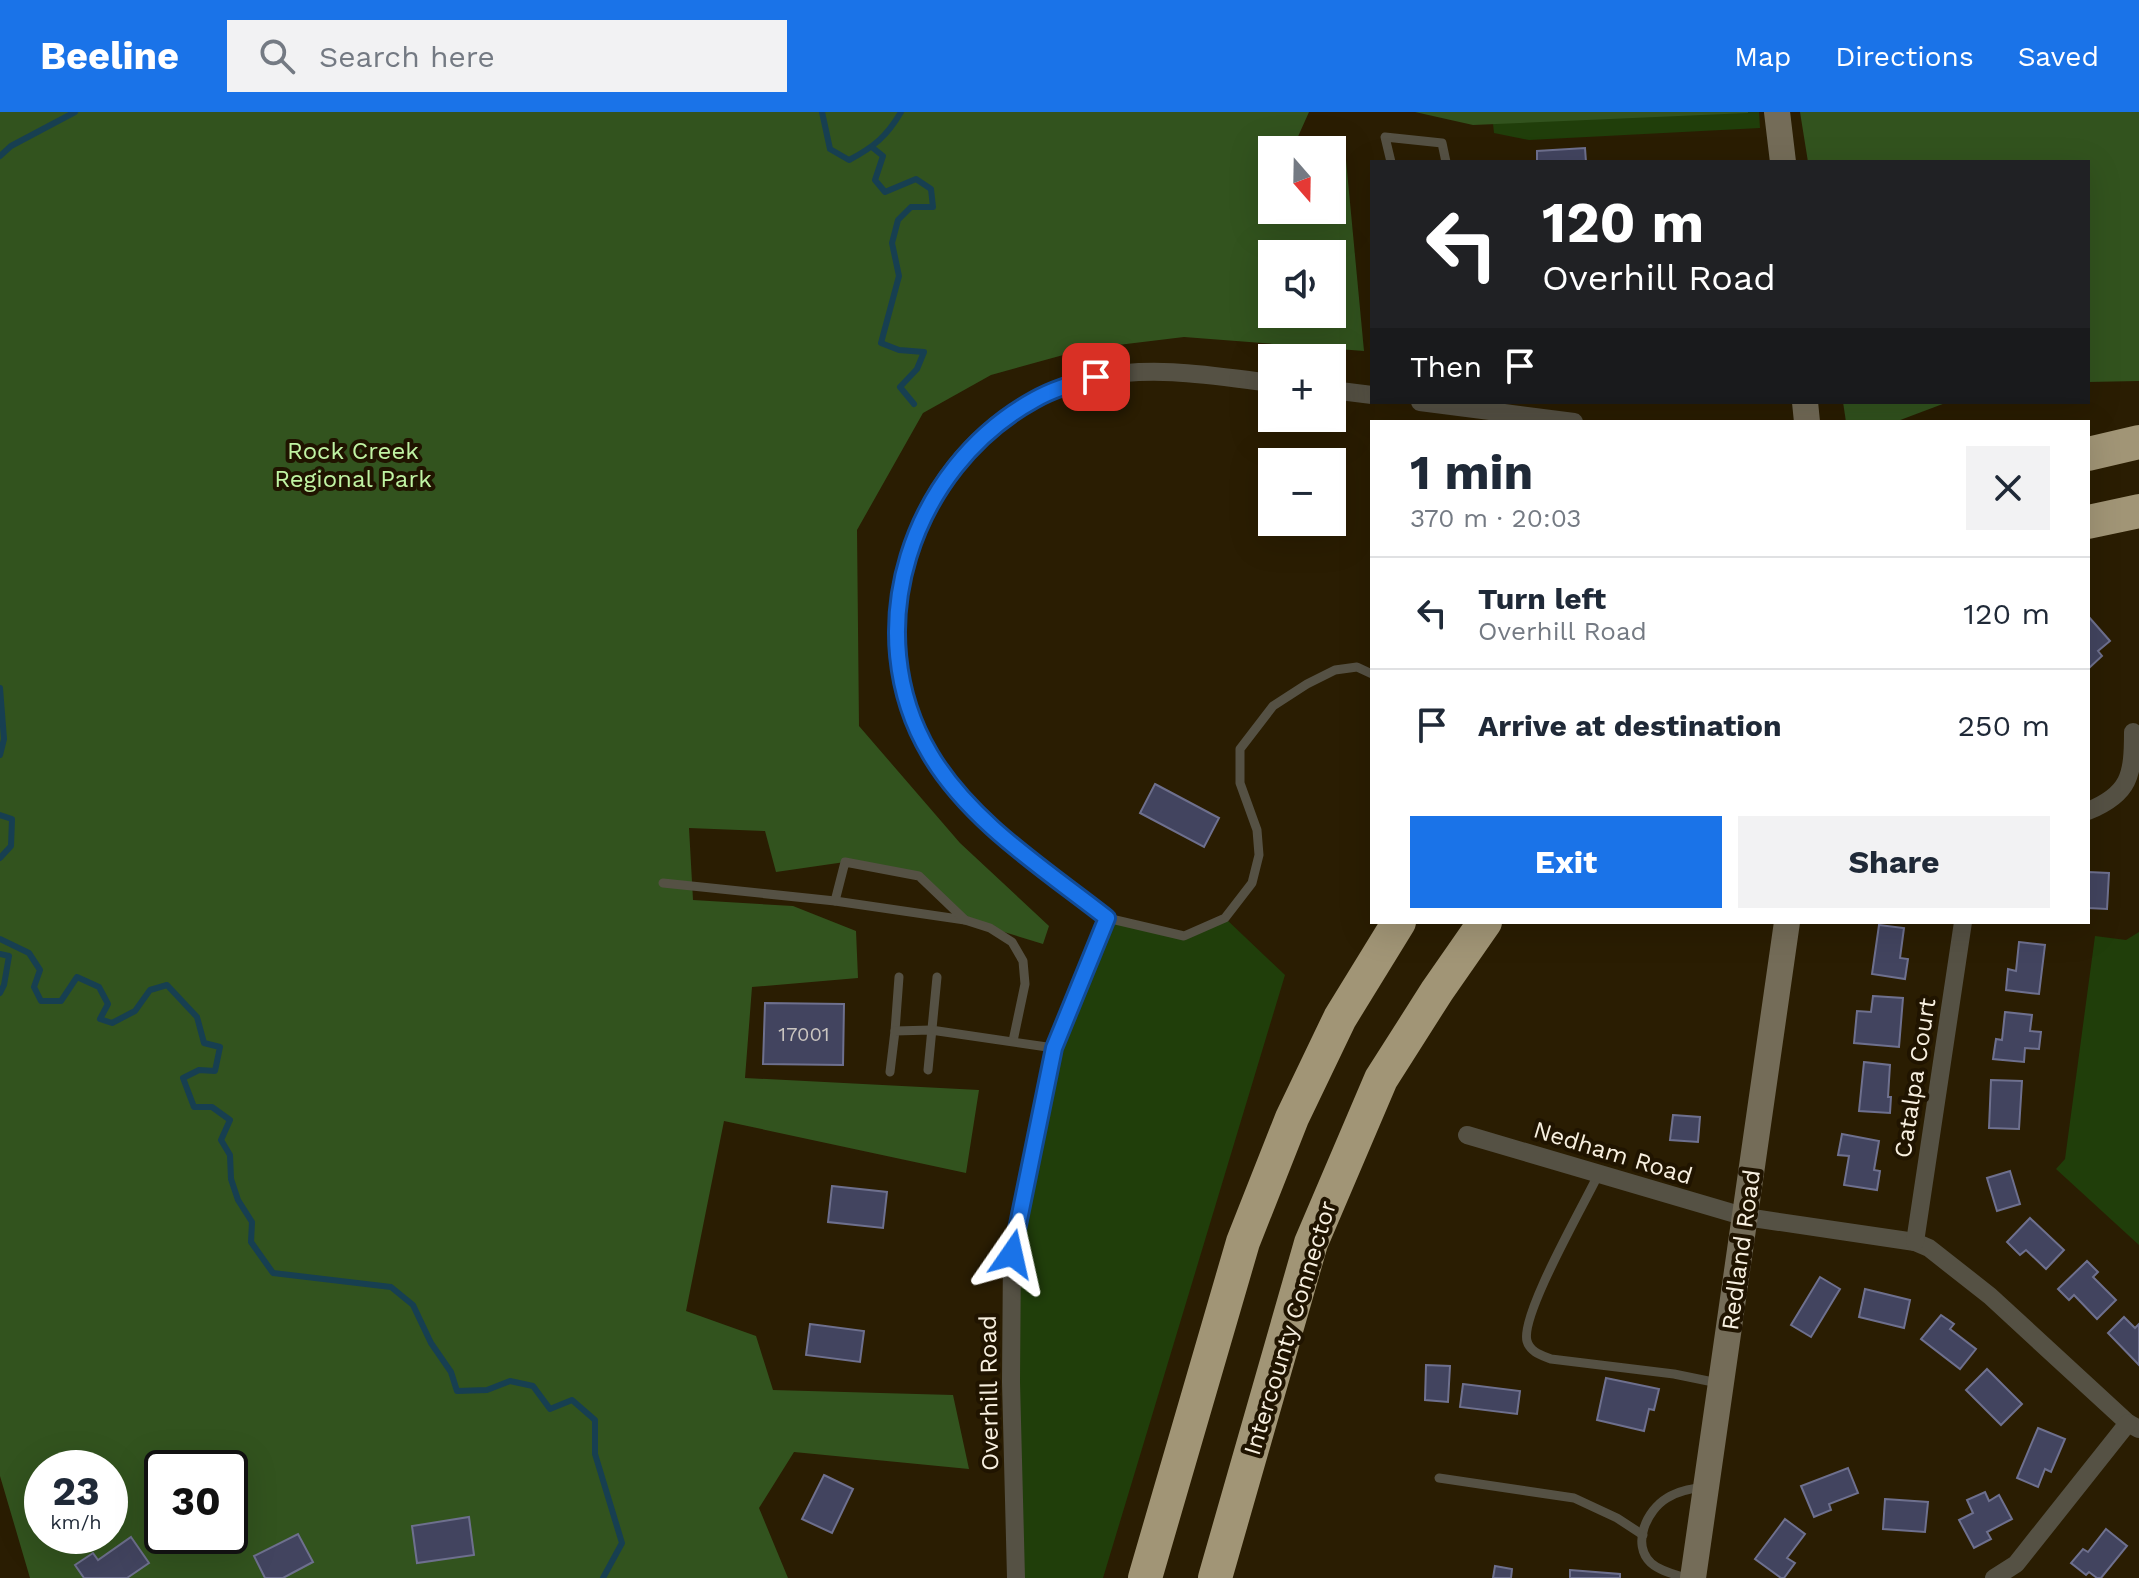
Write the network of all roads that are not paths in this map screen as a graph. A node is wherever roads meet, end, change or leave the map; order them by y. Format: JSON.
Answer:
{"nodes":[{"id":1,"x":1777,"y":112,"type":"edge"},
{"id":2,"x":1391,"y":160,"type":"edge"},
{"id":3,"x":1446,"y":160,"type":"edge"},
{"id":4,"x":1783,"y":160,"type":"edge"},
{"id":5,"x":1258,"y":381,"type":"edge"},
{"id":6,"x":1346,"y":392,"type":"edge"},
{"id":7,"x":1370,"y":395,"type":"edge"},
{"id":8,"x":1435,"y":404,"type":"edge"},
{"id":9,"x":1559,"y":420,"type":"edge"},
{"id":10,"x":2139,"y":442,"type":"edge"},
{"id":11,"x":2090,"y":454,"type":"edge"},
{"id":12,"x":2139,"y":511,"type":"edge"},
{"id":13,"x":2090,"y":522,"type":"edge"},
{"id":14,"x":1370,"y":673,"type":"edge"},
{"id":15,"x":2133,"y":732,"type":"dead end"},
{"id":16,"x":2090,"y":810,"type":"edge"},
{"id":17,"x":663,"y":883,"type":"dead end"},
{"id":18,"x":835,"y":901,"type":"junction"},
{"id":19,"x":1107,"y":918,"type":"junction"},
{"id":20,"x":965,"y":920,"type":"junction"},
{"id":21,"x":1398,"y":924,"type":"edge"},
{"id":22,"x":1484,"y":924,"type":"edge"},
{"id":23,"x":1787,"y":924,"type":"edge"},
{"id":24,"x":1963,"y":924,"type":"edge"},
{"id":25,"x":899,"y":977,"type":"dead end"},
{"id":26,"x":937,"y":977,"type":"dead end"},
{"id":27,"x":931,"y":1030,"type":"junction"},
{"id":28,"x":895,"y":1031,"type":"junction"},
{"id":29,"x":1013,"y":1041,"type":"junction"},
{"id":30,"x":1054,"y":1048,"type":"junction"},
{"id":31,"x":928,"y":1070,"type":"dead end"},
{"id":32,"x":890,"y":1072,"type":"dead end"},
{"id":33,"x":1467,"y":1135,"type":"dead end"},
{"id":34,"x":1599,"y":1173,"type":"junction"},
{"id":35,"x":1746,"y":1217,"type":"junction"},
{"id":36,"x":1915,"y":1242,"type":"junction"},
{"id":37,"x":1721,"y":1384,"type":"junction"},
{"id":38,"x":2134,"y":1426,"type":"edge"},
{"id":39,"x":1439,"y":1478,"type":"dead end"},
{"id":40,"x":1706,"y":1487,"type":"junction"},
{"id":41,"x":1643,"y":1535,"type":"junction"},
{"id":42,"x":1016,"y":1578,"type":"edge"},
{"id":43,"x":1145,"y":1578,"type":"edge"},
{"id":44,"x":1215,"y":1578,"type":"edge"},
{"id":45,"x":1686,"y":1578,"type":"edge"},
{"id":46,"x":1693,"y":1578,"type":"edge"},
{"id":47,"x":1994,"y":1578,"type":"edge"}],
"edges":[{"from":1,"to":4,"type":"main road"},
{"from":2,"to":3,"type":"lane"},
{"from":5,"to":19,"type":"street"},
{"from":6,"to":7,"type":"street"},
{"from":8,"to":9,"type":"street"},
{"from":10,"to":11,"type":"highway"},
{"from":12,"to":13,"type":"highway"},
{"from":14,"to":19,"type":"lane"},
{"from":15,"to":16,"type":"street"},
{"from":17,"to":18,"type":"lane"},
{"from":18,"to":20,"type":"lane"},
{"from":18,"to":20,"type":"lane"},
{"from":19,"to":30,"type":"street","name":"Overhill Road"},
{"from":20,"to":29,"type":"lane"},
{"from":21,"to":43,"type":"highway"},
{"from":22,"to":44,"type":"highway","name":"Intercounty Connector"},
{"from":23,"to":35,"type":"main road","name":"Redland Road"},
{"from":24,"to":36,"type":"street","name":"Catalpa Court"},
{"from":25,"to":28,"type":"lane"},
{"from":26,"to":27,"type":"lane"},
{"from":27,"to":28,"type":"lane"},
{"from":27,"to":29,"type":"lane"},
{"from":27,"to":31,"type":"lane"},
{"from":28,"to":32,"type":"lane"},
{"from":29,"to":30,"type":"lane"},
{"from":30,"to":42,"type":"street","name":"Overhill Road"},
{"from":33,"to":34,"type":"street","name":"Nedham Road"},
{"from":34,"to":35,"type":"street","name":"Nedham Road"},
{"from":34,"to":37,"type":"lane"},
{"from":35,"to":36,"type":"street","name":"Nedham Road"},
{"from":35,"to":37,"type":"main road","name":"Redland Road"},
{"from":36,"to":38,"type":"street"},
{"from":37,"to":40,"type":"main road","name":"Redland Road"},
{"from":38,"to":47,"type":"street"},
{"from":39,"to":41,"type":"lane"},
{"from":40,"to":41,"type":"lane"},
{"from":40,"to":46,"type":"main road","name":"Redland Road"},
{"from":41,"to":45,"type":"lane"}]}
